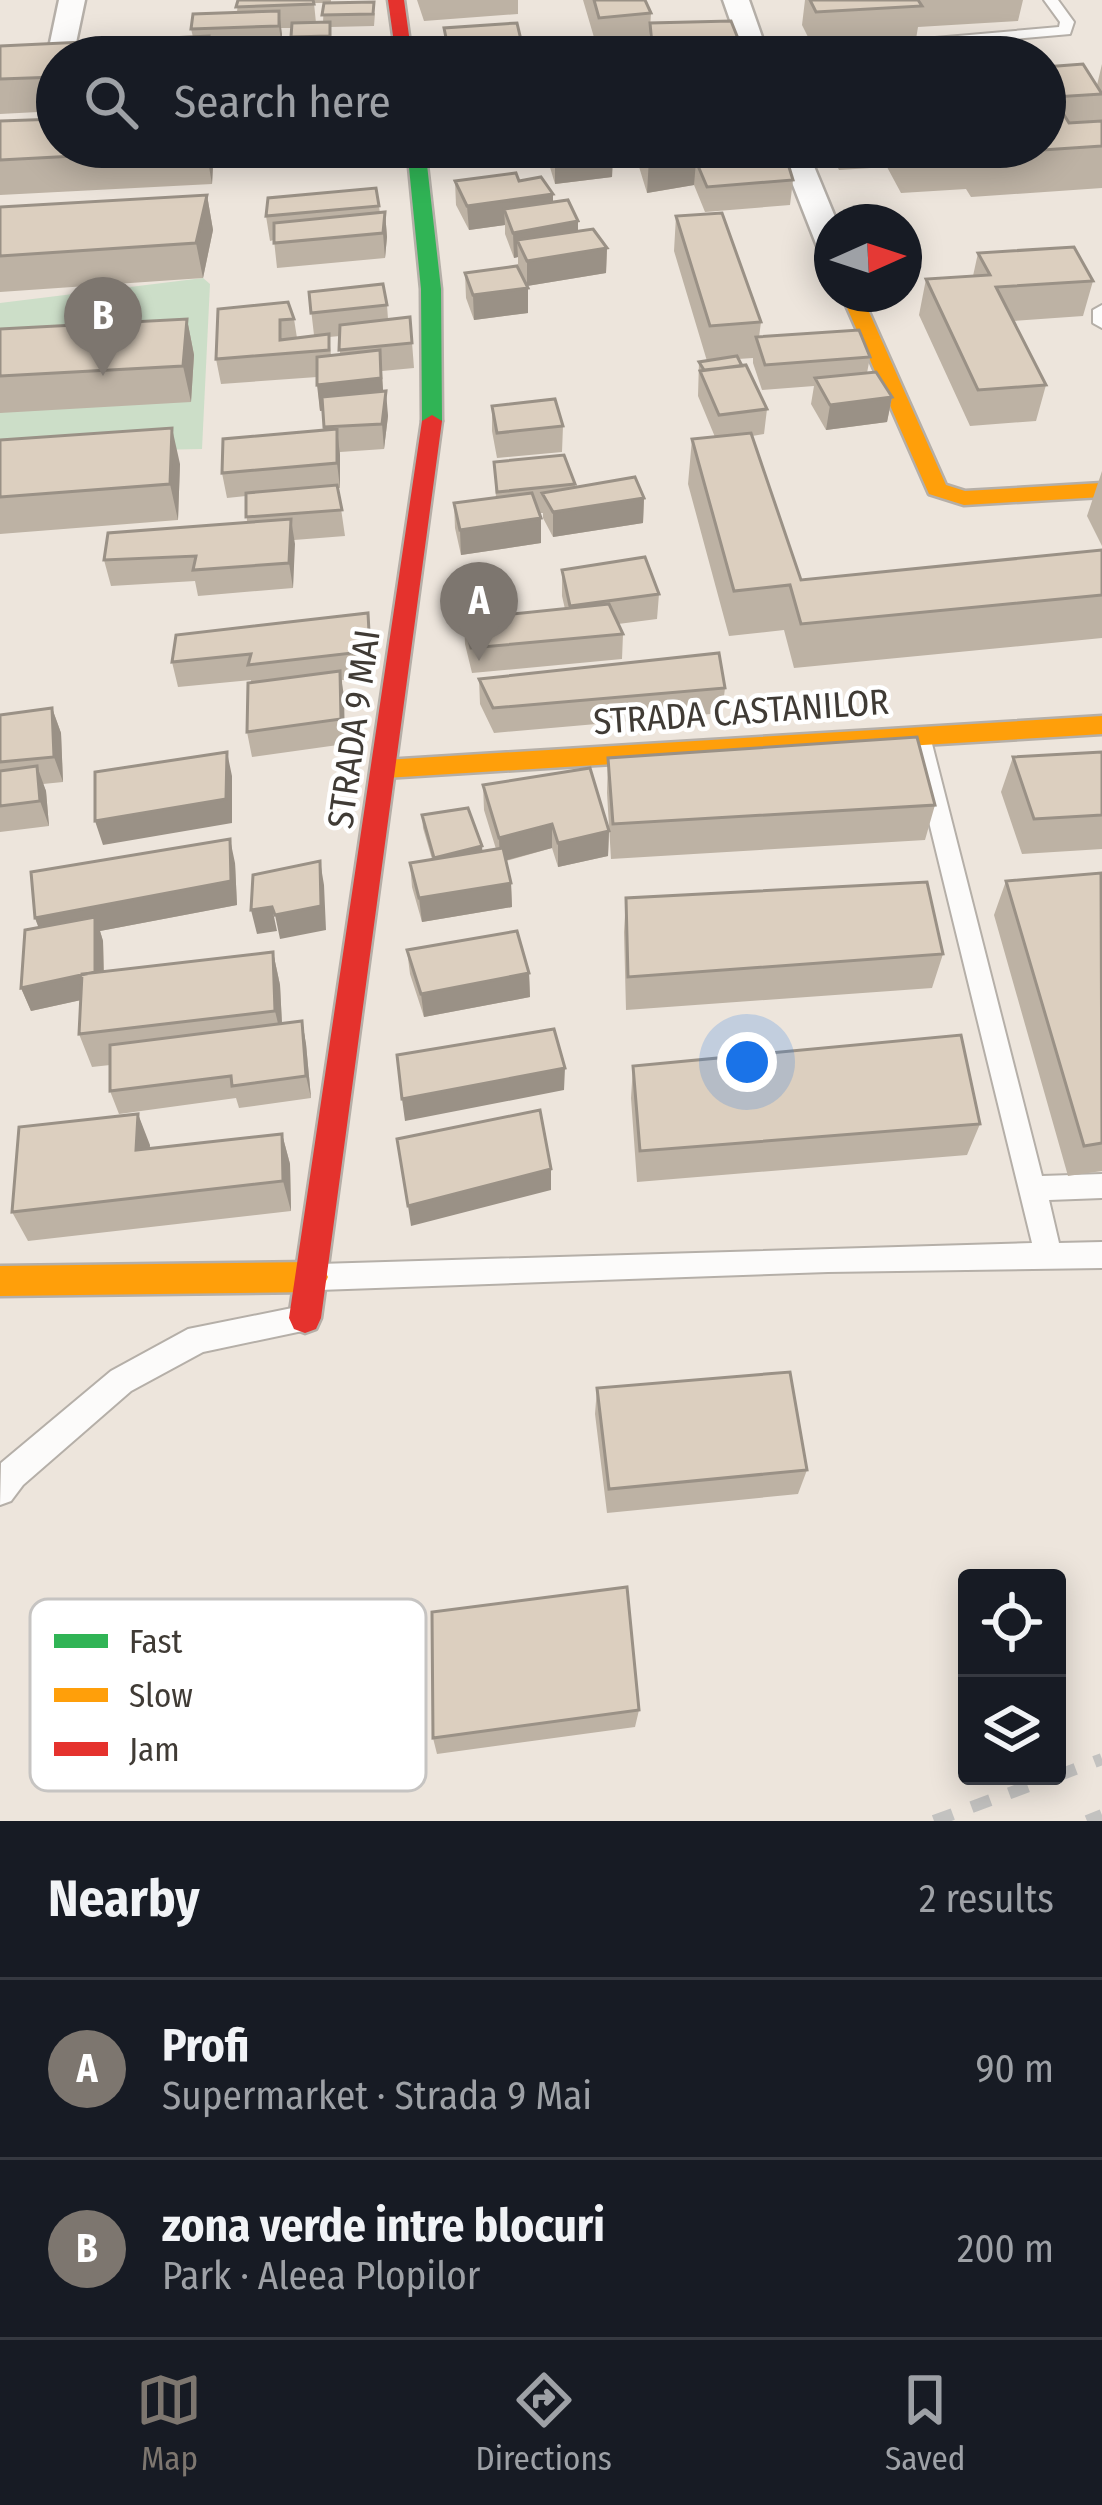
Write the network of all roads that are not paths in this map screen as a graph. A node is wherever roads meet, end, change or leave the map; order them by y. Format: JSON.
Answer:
{"nodes":[{"id":1,"x":72,"y":0,"type":"edge"},
{"id":2,"x":396,"y":0,"type":"edge"},
{"id":3,"x":736,"y":0,"type":"edge"},
{"id":4,"x":1051,"y":0,"type":"edge"},
{"id":5,"x":61,"y":36,"type":"edge"},
{"id":6,"x":401,"y":36,"type":"edge"},
{"id":7,"x":749,"y":36,"type":"edge"},
{"id":8,"x":1005,"y":36,"type":"edge"},
{"id":9,"x":419,"y":168,"type":"edge"},
{"id":10,"x":800,"y":168,"type":"edge"},
{"id":11,"x":815,"y":204,"type":"edge"},
{"id":12,"x":1102,"y":310,"type":"edge"},
{"id":13,"x":859,"y":312,"type":"edge"},
{"id":14,"x":1102,"y":323,"type":"edge"},
{"id":15,"x":1102,"y":490,"type":"edge"},
{"id":16,"x":1102,"y":724,"type":"edge"},
{"id":17,"x":919,"y":736,"type":"junction"},
{"id":18,"x":385,"y":770,"type":"junction"},
{"id":19,"x":1102,"y":1186,"type":"edge"},
{"id":20,"x":1032,"y":1189,"type":"junction"},
{"id":21,"x":1102,"y":1255,"type":"edge"},
{"id":22,"x":1049,"y":1257,"type":"junction"},
{"id":23,"x":312,"y":1277,"type":"junction"},
{"id":24,"x":0,"y":1281,"type":"edge"},
{"id":25,"x":304,"y":1318,"type":"joint"},
{"id":26,"x":0,"y":1490,"type":"edge"}],
"edges":[{"from":1,"to":5,"type":"street"},
{"from":2,"to":6,"type":"main road"},
{"from":3,"to":7,"type":"street"},
{"from":4,"to":8,"type":"lane"},
{"from":9,"to":18,"type":"main road","name":"STRADA 9 MAI"},
{"from":10,"to":11,"type":"street"},
{"from":12,"to":14,"type":"lane"},
{"from":13,"to":15,"type":"main road"},
{"from":16,"to":17,"type":"main road","name":"STRADA CASTANILOR"},
{"from":17,"to":18,"type":"main road","name":"STRADA CASTANILOR"},
{"from":17,"to":20,"type":"lane"},
{"from":18,"to":23,"type":"main road","name":"STRADA 9 MAI"},
{"from":19,"to":20,"type":"lane"},
{"from":20,"to":22,"type":"lane"},
{"from":21,"to":22,"type":"lane"},
{"from":22,"to":23,"type":"lane"},
{"from":23,"to":24,"type":"main road"},
{"from":23,"to":25,"type":"main road","name":"STRADA 9 MAI"},
{"from":25,"to":26,"type":"lane"}]}
